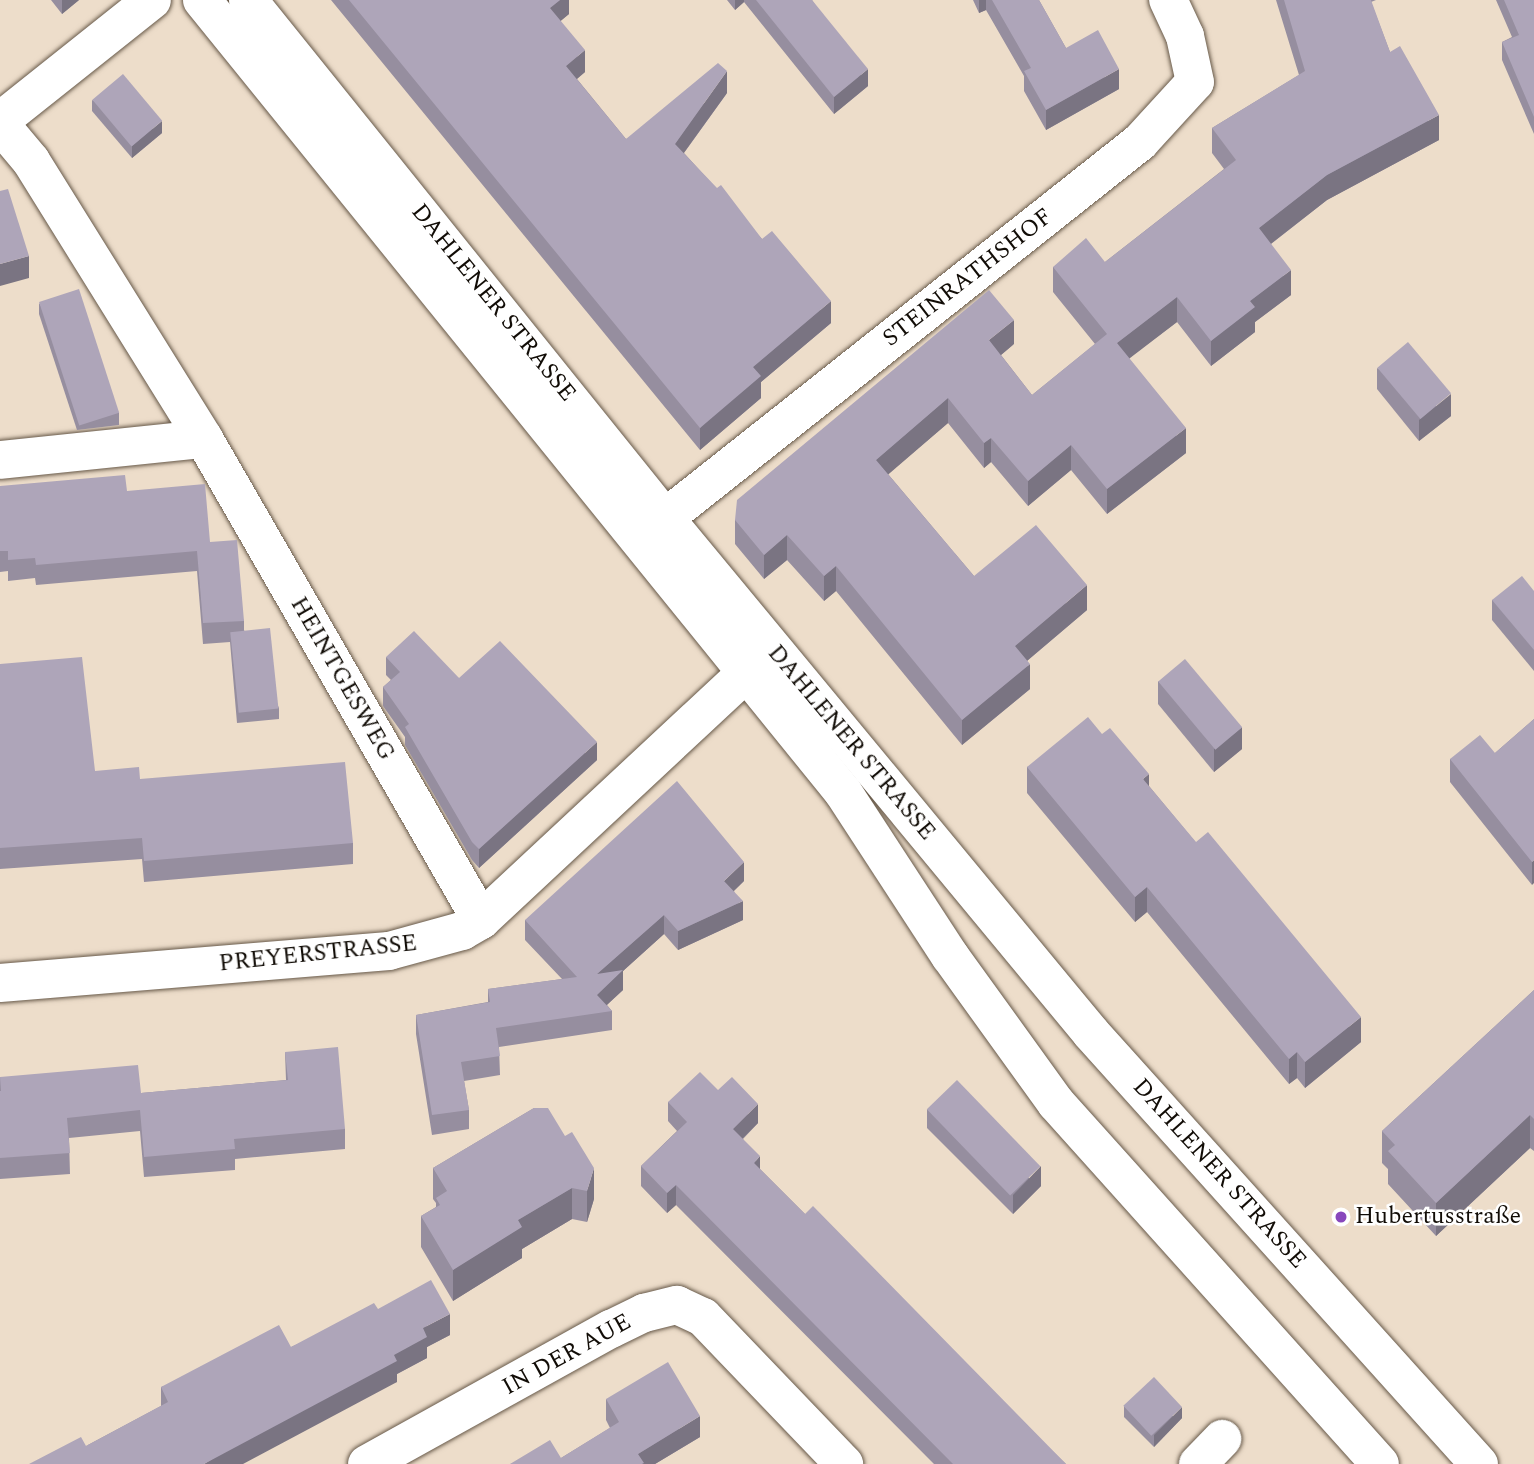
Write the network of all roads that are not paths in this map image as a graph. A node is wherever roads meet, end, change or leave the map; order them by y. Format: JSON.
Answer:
{"nodes":[{"id":1,"x":152,"y":0,"type":"edge"},
{"id":2,"x":202,"y":0,"type":"edge"},
{"id":3,"x":248,"y":0,"type":"edge"},
{"id":4,"x":1168,"y":0,"type":"edge"},
{"id":5,"x":0,"y":122,"type":"edge"},
{"id":6,"x":204,"y":439,"type":"junction"},
{"id":7,"x":0,"y":460,"type":"edge"},
{"id":8,"x":665,"y":518,"type":"junction"},
{"id":9,"x":745,"y":674,"type":"junction"},
{"id":10,"x":481,"y":919,"type":"junction"},
{"id":11,"x":0,"y":983,"type":"edge"},
{"id":12,"x":1483,"y":1462,"type":"edge"},
{"id":13,"x":367,"y":1464,"type":"edge"},
{"id":14,"x":844,"y":1464,"type":"edge"},
{"id":15,"x":1380,"y":1464,"type":"edge"}],
"edges":[{"from":1,"to":5,"type":"main road","name":"HEINTGESWEG"},
{"from":2,"to":9,"type":"main road","name":"DAHLENER STRASSE"},
{"from":3,"to":8,"type":"main road","name":"DAHLENER STRASSE"},
{"from":4,"to":8,"type":"main road","name":"STEINRATHSHOF"},
{"from":5,"to":6,"type":"main road","name":"HEINTGESWEG"},
{"from":6,"to":7,"type":"main road"},
{"from":6,"to":10,"type":"main road","name":"HEINTGESWEG"},
{"from":8,"to":12,"type":"main road","name":"DAHLENER STRASSE"},
{"from":9,"to":10,"type":"main road","name":"PREYERSTRASSE"},
{"from":9,"to":15,"type":"main road","name":"DAHLENER STRASSE"},
{"from":10,"to":11,"type":"main road","name":"PREYERSTRASSE"},
{"from":13,"to":14,"type":"main road","name":"IN DER AUE"}]}
